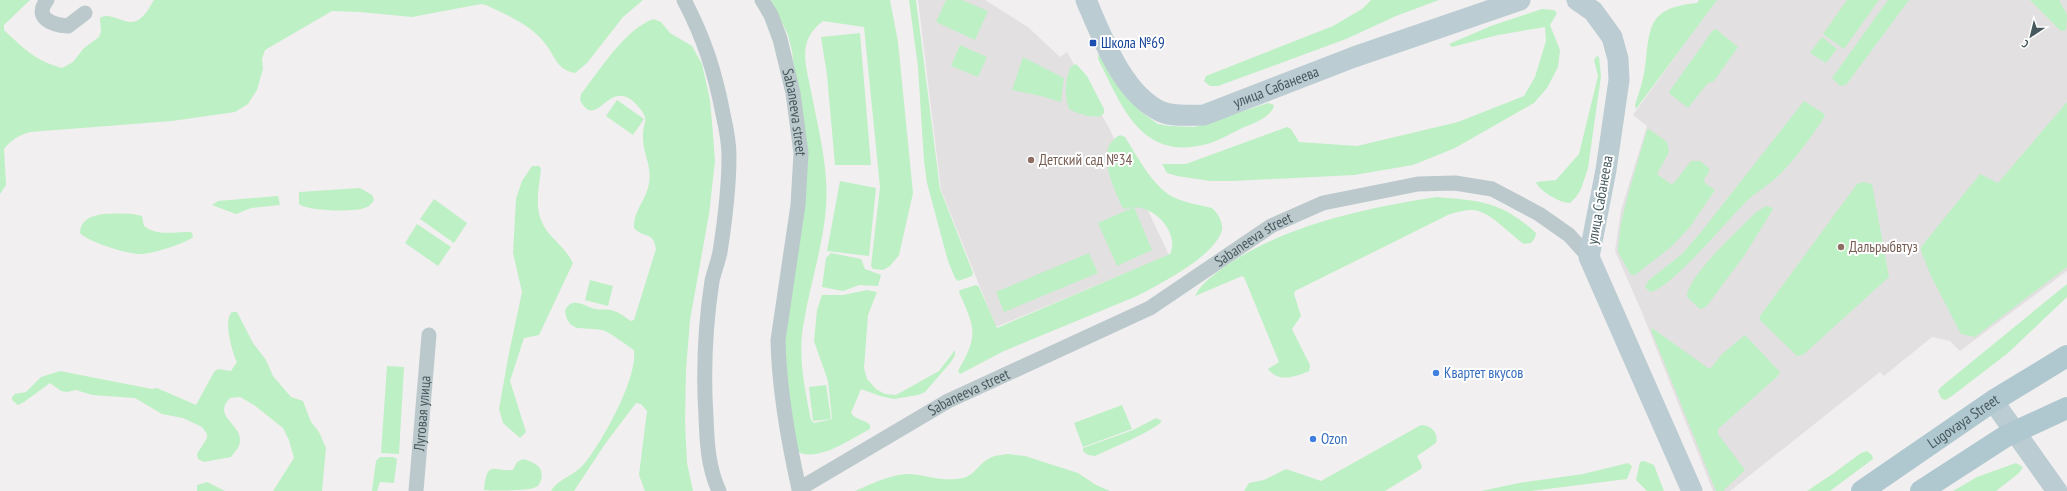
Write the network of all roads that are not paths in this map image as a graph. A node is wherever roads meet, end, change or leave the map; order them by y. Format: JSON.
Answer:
{"nodes":[{"id":1,"x":47,"y":0,"type":"edge"},
{"id":2,"x":684,"y":0,"type":"edge"},
{"id":3,"x":762,"y":0,"type":"edge"},
{"id":4,"x":1086,"y":0,"type":"edge"},
{"id":5,"x":1520,"y":0,"type":"edge"},
{"id":6,"x":1576,"y":0,"type":"edge"},
{"id":7,"x":86,"y":13,"type":"dead end"},
{"id":8,"x":1589,"y":256,"type":"junction"},
{"id":9,"x":429,"y":335,"type":"dead end"},
{"id":10,"x":2067,"y":356,"type":"edge"},
{"id":11,"x":1993,"y":401,"type":"junction"},
{"id":12,"x":2067,"y":408,"type":"edge"},
{"id":13,"x":2014,"y":432,"type":"junction"},
{"id":14,"x":798,"y":490,"type":"edge"},
{"id":15,"x":416,"y":491,"type":"edge"},
{"id":16,"x":719,"y":491,"type":"edge"},
{"id":17,"x":1692,"y":491,"type":"edge"},
{"id":18,"x":1862,"y":491,"type":"edge"},
{"id":19,"x":1921,"y":491,"type":"edge"},
{"id":20,"x":2057,"y":491,"type":"edge"}],
"edges":[{"from":1,"to":7,"type":"street"},
{"from":2,"to":16,"type":"street"},
{"from":3,"to":14,"type":"street","name":"Sabaneeva street"},
{"from":4,"to":5,"type":"street","name":"улица Сабанеева"},
{"from":6,"to":8,"type":"street","name":"улица Сабанеева"},
{"from":8,"to":14,"type":"street","name":"Sabaneeva street"},
{"from":8,"to":17,"type":"street","name":"улица Сабанеева"},
{"from":9,"to":15,"type":"street","name":"Луговая улица"},
{"from":10,"to":11,"type":"main road","name":"Lugovaya Street"},
{"from":11,"to":13,"type":"street"},
{"from":11,"to":18,"type":"main road","name":"Lugovaya Street"},
{"from":12,"to":13,"type":"main road"},
{"from":13,"to":19,"type":"main road"},
{"from":13,"to":20,"type":"street"}]}
